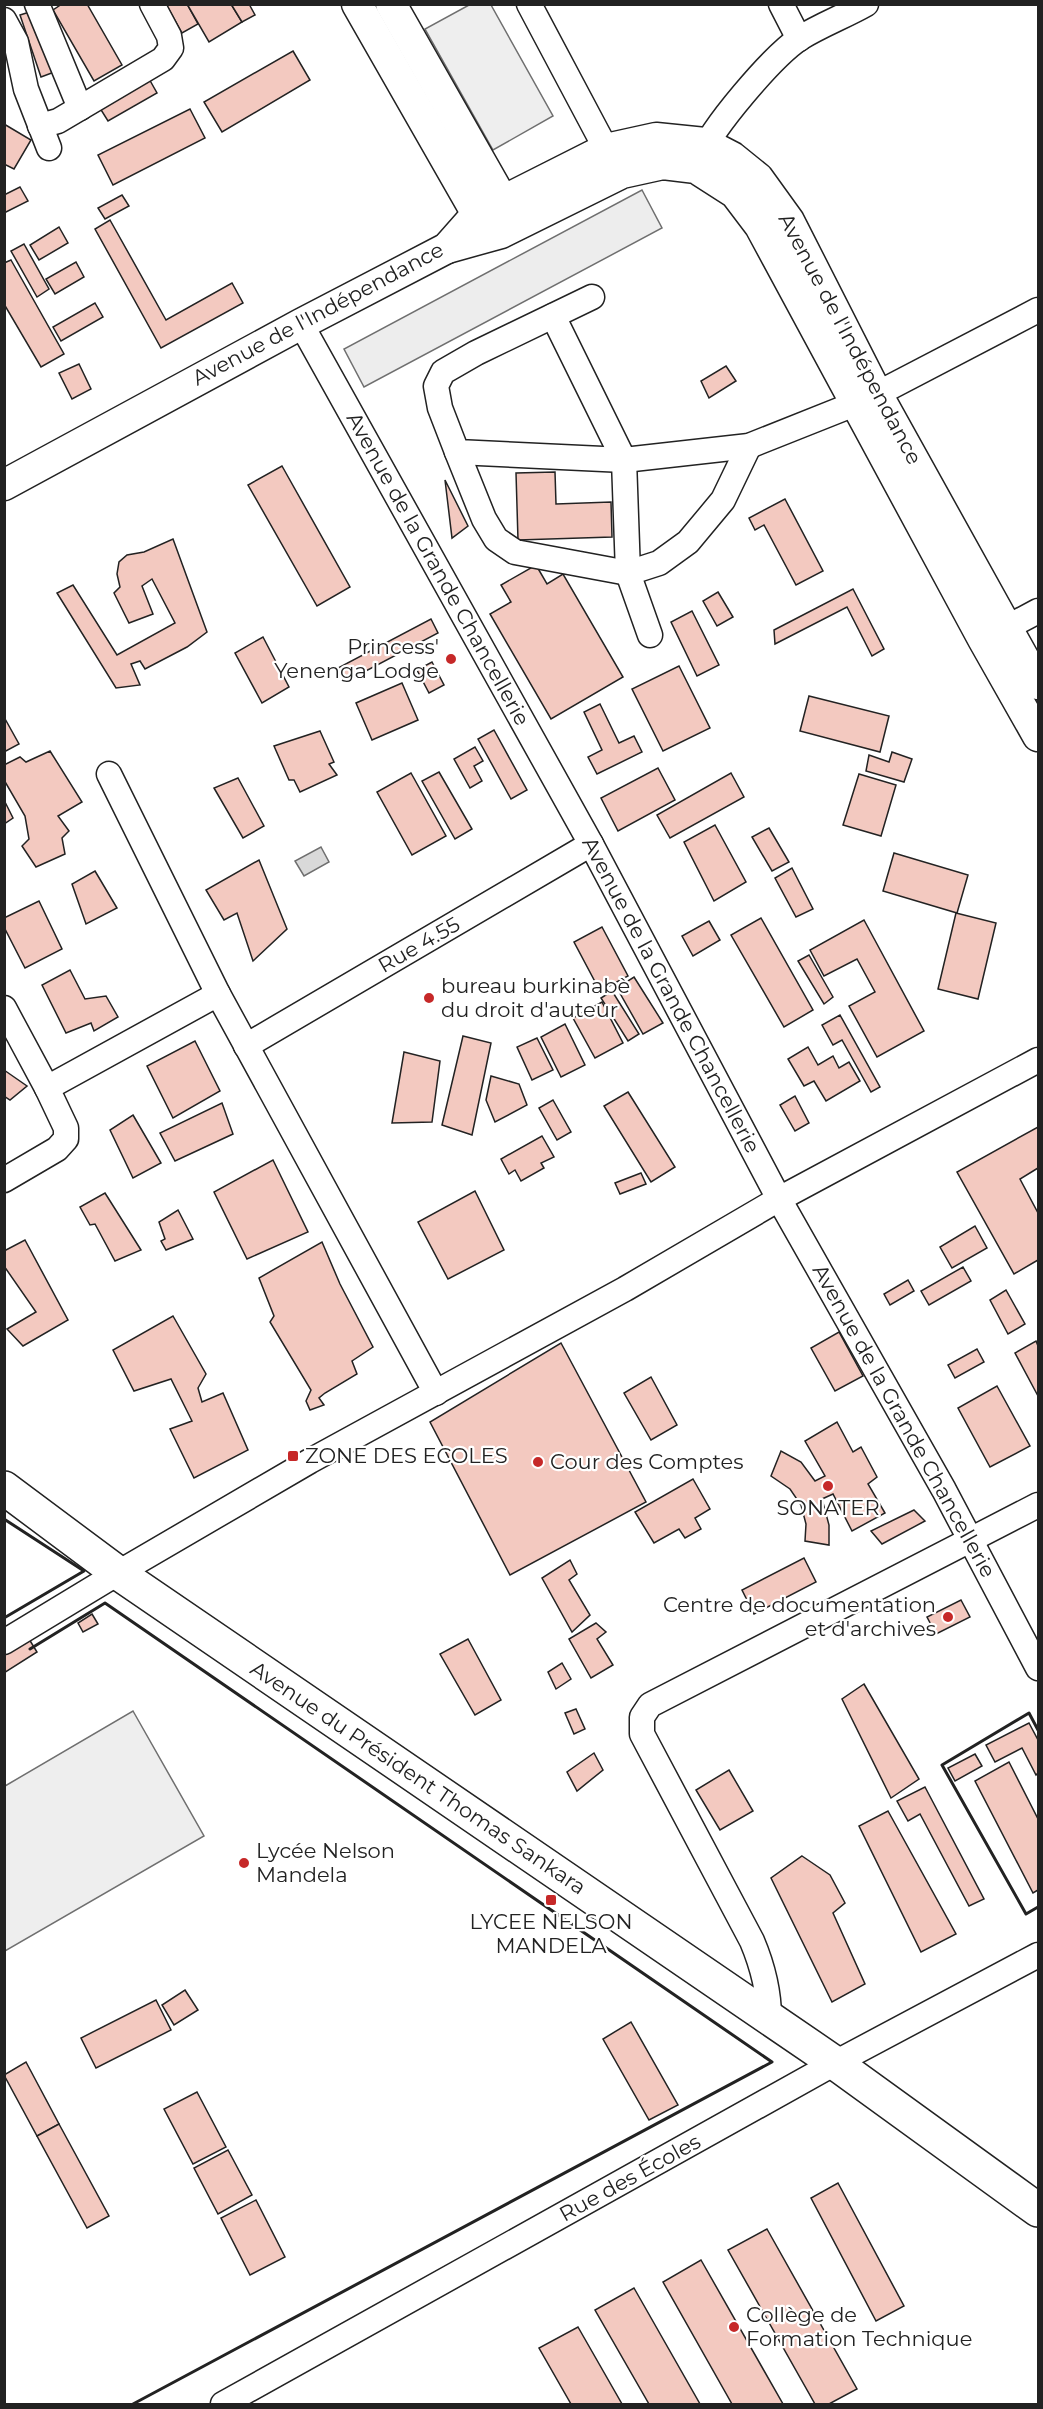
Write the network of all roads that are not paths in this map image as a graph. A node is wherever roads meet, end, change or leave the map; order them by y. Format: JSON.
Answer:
{"nodes":[{"id":1,"x":37,"y":4,"type":"edge"},
{"id":2,"x":152,"y":4,"type":"edge"},
{"id":3,"x":357,"y":4,"type":"edge"},
{"id":4,"x":391,"y":4,"type":"edge"},
{"id":5,"x":529,"y":4,"type":"edge"},
{"id":6,"x":781,"y":4,"type":"edge"},
{"id":7,"x":866,"y":4,"type":"edge"},
{"id":8,"x":4,"y":20,"type":"edge"},
{"id":9,"x":800,"y":39,"type":"junction"},
{"id":10,"x":15,"y":87,"type":"edge"},
{"id":11,"x":80,"y":108,"type":"junction"},
{"id":12,"x":40,"y":126,"type":"junction"},
{"id":13,"x":49,"y":148,"type":"dead end"},
{"id":14,"x":606,"y":149,"type":"junction"},
{"id":15,"x":701,"y":155,"type":"junction"},
{"id":16,"x":490,"y":207,"type":"junction"},
{"id":17,"x":527,"y":219,"type":"junction"},
{"id":18,"x":501,"y":233,"type":"junction"},
{"id":19,"x":447,"y":248,"type":"junction"},
{"id":20,"x":592,"y":297,"type":"dead end"},
{"id":21,"x":1038,"y":310,"type":"edge"},
{"id":22,"x":553,"y":316,"type":"junction"},
{"id":23,"x":301,"y":324,"type":"junction"},
{"id":24,"x":867,"y":398,"type":"junction"},
{"id":25,"x":749,"y":446,"type":"junction"},
{"id":26,"x":457,"y":452,"type":"junction"},
{"id":27,"x":624,"y":460,"type":"junction"},
{"id":28,"x":4,"y":485,"type":"edge"},
{"id":29,"x":628,"y":573,"type":"junction"},
{"id":30,"x":1038,"y":610,"type":"edge"},
{"id":31,"x":1008,"y":627,"type":"junction"},
{"id":32,"x":650,"y":635,"type":"dead end"},
{"id":33,"x":1038,"y":684,"type":"edge"},
{"id":34,"x":1038,"y":736,"type":"edge"},
{"id":35,"x":109,"y":774,"type":"dead end"},
{"id":36,"x":591,"y":844,"type":"junction"},
{"id":37,"x":218,"y":994,"type":"junction"},
{"id":38,"x":4,"y":1008,"type":"edge"},
{"id":39,"x":246,"y":1046,"type":"junction"},
{"id":40,"x":1038,"y":1060,"type":"edge"},
{"id":41,"x":47,"y":1088,"type":"junction"},
{"id":42,"x":4,"y":1180,"type":"edge"},
{"id":43,"x":779,"y":1199,"type":"junction"},
{"id":44,"x":436,"y":1393,"type":"junction"},
{"id":45,"x":4,"y":1488,"type":"edge"},
{"id":46,"x":1038,"y":1504,"type":"edge"},
{"id":47,"x":972,"y":1541,"type":"junction"},
{"id":48,"x":118,"y":1573,"type":"junction"},
{"id":49,"x":4,"y":1642,"type":"edge"},
{"id":50,"x":1038,"y":1668,"type":"edge"},
{"id":51,"x":1038,"y":1955,"type":"edge"},
{"id":52,"x":769,"y":2018,"type":"junction"},
{"id":53,"x":835,"y":2063,"type":"junction"},
{"id":54,"x":1038,"y":2210,"type":"edge"},
{"id":55,"x":224,"y":2404,"type":"edge"}],
"edges":[{"from":1,"to":11,"type":"street"},
{"from":2,"to":11,"type":"street"},
{"from":3,"to":16,"type":"main road"},
{"from":4,"to":16,"type":"main road"},
{"from":5,"to":14,"type":"street"},
{"from":6,"to":9,"type":"street"},
{"from":7,"to":9,"type":"street"},
{"from":8,"to":10,"type":"street"},
{"from":9,"to":15,"type":"street"},
{"from":10,"to":12,"type":"street"},
{"from":11,"to":12,"type":"street"},
{"from":12,"to":13,"type":"street"},
{"from":14,"to":15,"type":"main road","name":"Avenue de l'Indépendance"},
{"from":14,"to":16,"type":"main road","name":"Avenue de l'Indépendance"},
{"from":15,"to":17,"type":"main road","name":"Avenue de l'Indépendance"},
{"from":15,"to":24,"type":"main road","name":"Avenue de l'Indépendance"},
{"from":16,"to":17,"type":"main road"},
{"from":16,"to":18,"type":"main road"},
{"from":16,"to":19,"type":"main road","name":"Avenue de l'Indépendance"},
{"from":17,"to":18,"type":"main road","name":"Avenue de l'Indépendance"},
{"from":18,"to":19,"type":"main road","name":"Avenue de l'Indépendance"},
{"from":19,"to":23,"type":"main road","name":"Avenue de l'Indépendance"},
{"from":20,"to":22,"type":"street"},
{"from":21,"to":24,"type":"street"},
{"from":22,"to":26,"type":"street"},
{"from":22,"to":27,"type":"street"},
{"from":23,"to":28,"type":"main road","name":"Avenue de l'Indépendance"},
{"from":23,"to":36,"type":"street","name":"Avenue de la Grande Chancellerie"},
{"from":24,"to":25,"type":"street"},
{"from":24,"to":31,"type":"main road","name":"Avenue de l'Indépendance"},
{"from":24,"to":34,"type":"main road","name":"Avenue de l'Indépendance"},
{"from":25,"to":27,"type":"street"},
{"from":25,"to":29,"type":"street"},
{"from":26,"to":27,"type":"street"},
{"from":26,"to":29,"type":"street"},
{"from":27,"to":29,"type":"street"},
{"from":29,"to":32,"type":"street"},
{"from":30,"to":31,"type":"street"},
{"from":31,"to":33,"type":"main road","name":"Avenue de l'Indépendance"},
{"from":35,"to":37,"type":"street"},
{"from":36,"to":39,"type":"street","name":"Rue 4.55"},
{"from":36,"to":43,"type":"street","name":"Avenue de la Grande Chancellerie"},
{"from":37,"to":39,"type":"street"},
{"from":37,"to":41,"type":"street"},
{"from":38,"to":41,"type":"street"},
{"from":39,"to":44,"type":"street"},
{"from":40,"to":43,"type":"street"},
{"from":41,"to":42,"type":"street"},
{"from":43,"to":44,"type":"street"},
{"from":43,"to":47,"type":"street","name":"Avenue de la Grande Chancellerie"},
{"from":44,"to":48,"type":"street"},
{"from":45,"to":48,"type":"highway","name":"Avenue du Président Thomas Sankara"},
{"from":46,"to":47,"type":"street"},
{"from":47,"to":50,"type":"street","name":"Avenue de la Grande Chancellerie"},
{"from":47,"to":52,"type":"street"},
{"from":48,"to":49,"type":"street"},
{"from":48,"to":52,"type":"highway","name":"Avenue du Président Thomas Sankara"},
{"from":51,"to":53,"type":"street","name":"Rue des Écoles"},
{"from":52,"to":53,"type":"highway","name":"Avenue du Président Thomas Sankara"},
{"from":53,"to":54,"type":"highway","name":"Avenue du Président Thomas Sankara"},
{"from":53,"to":55,"type":"street","name":"Rue des Écoles"}]}
